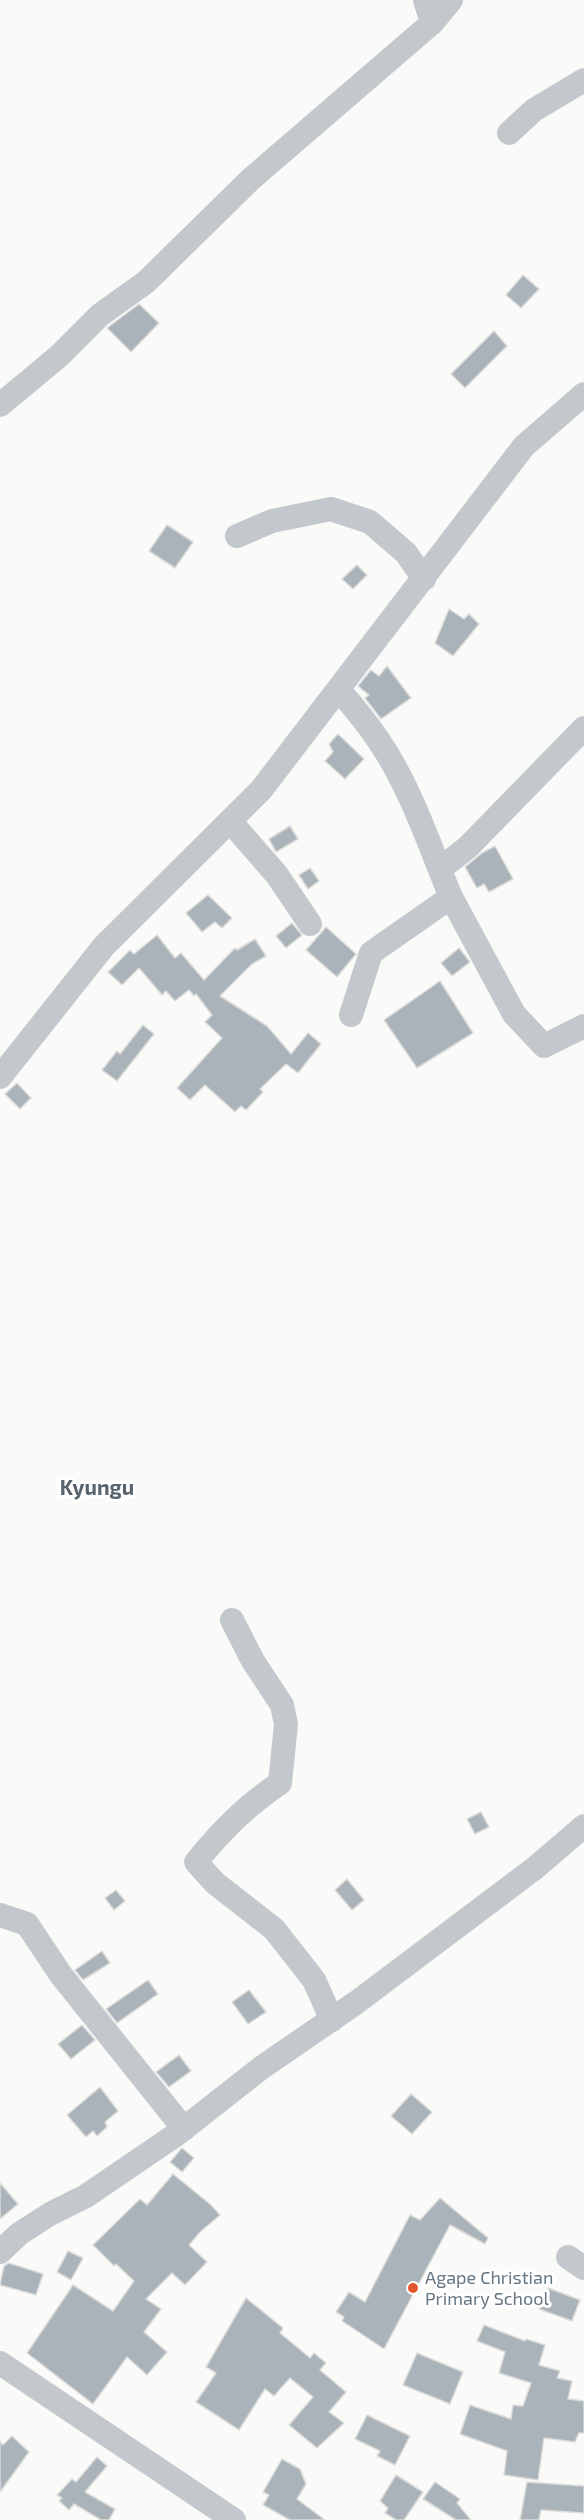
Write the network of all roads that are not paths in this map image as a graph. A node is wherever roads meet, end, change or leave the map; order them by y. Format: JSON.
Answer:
{"nodes":[{"id":1,"x":425,"y":0,"type":"edge"},
{"id":2,"x":451,"y":0,"type":"edge"},
{"id":3,"x":432,"y":23,"type":"junction"},
{"id":4,"x":584,"y":80,"type":"edge"},
{"id":5,"x":510,"y":133,"type":"dead end"},
{"id":6,"x":584,"y":394,"type":"edge"},
{"id":7,"x":0,"y":405,"type":"edge"},
{"id":8,"x":237,"y":536,"type":"dead end"},
{"id":9,"x":424,"y":579,"type":"junction"},
{"id":10,"x":339,"y":690,"type":"junction"},
{"id":11,"x":584,"y":728,"type":"edge"},
{"id":12,"x":230,"y":820,"type":"junction"},
{"id":13,"x":440,"y":869,"type":"junction"},
{"id":14,"x":451,"y":897,"type":"junction"},
{"id":15,"x":310,"y":924,"type":"dead end"},
{"id":16,"x":351,"y":1015,"type":"dead end"},
{"id":17,"x":584,"y":1026,"type":"edge"},
{"id":18,"x":0,"y":1077,"type":"edge"},
{"id":19,"x":232,"y":1620,"type":"dead end"},
{"id":20,"x":584,"y":1826,"type":"edge"},
{"id":21,"x":0,"y":1915,"type":"edge"},
{"id":22,"x":332,"y":2020,"type":"junction"},
{"id":23,"x":184,"y":2129,"type":"junction"},
{"id":24,"x":0,"y":2252,"type":"edge"},
{"id":25,"x":0,"y":2363,"type":"edge"},
{"id":26,"x":234,"y":2520,"type":"edge"}],
"edges":[{"from":1,"to":3,"type":"street"},
{"from":2,"to":3,"type":"street"},
{"from":3,"to":7,"type":"street"},
{"from":4,"to":5,"type":"street"},
{"from":6,"to":9,"type":"street"},
{"from":8,"to":9,"type":"street"},
{"from":9,"to":10,"type":"street"},
{"from":10,"to":12,"type":"street"},
{"from":10,"to":13,"type":"street"},
{"from":11,"to":13,"type":"street"},
{"from":12,"to":15,"type":"street"},
{"from":12,"to":18,"type":"street"},
{"from":13,"to":14,"type":"street"},
{"from":14,"to":16,"type":"street"},
{"from":14,"to":17,"type":"street"},
{"from":19,"to":22,"type":"street"},
{"from":20,"to":22,"type":"street"},
{"from":21,"to":23,"type":"street"},
{"from":22,"to":23,"type":"street"},
{"from":23,"to":24,"type":"street"},
{"from":25,"to":26,"type":"street"}]}
